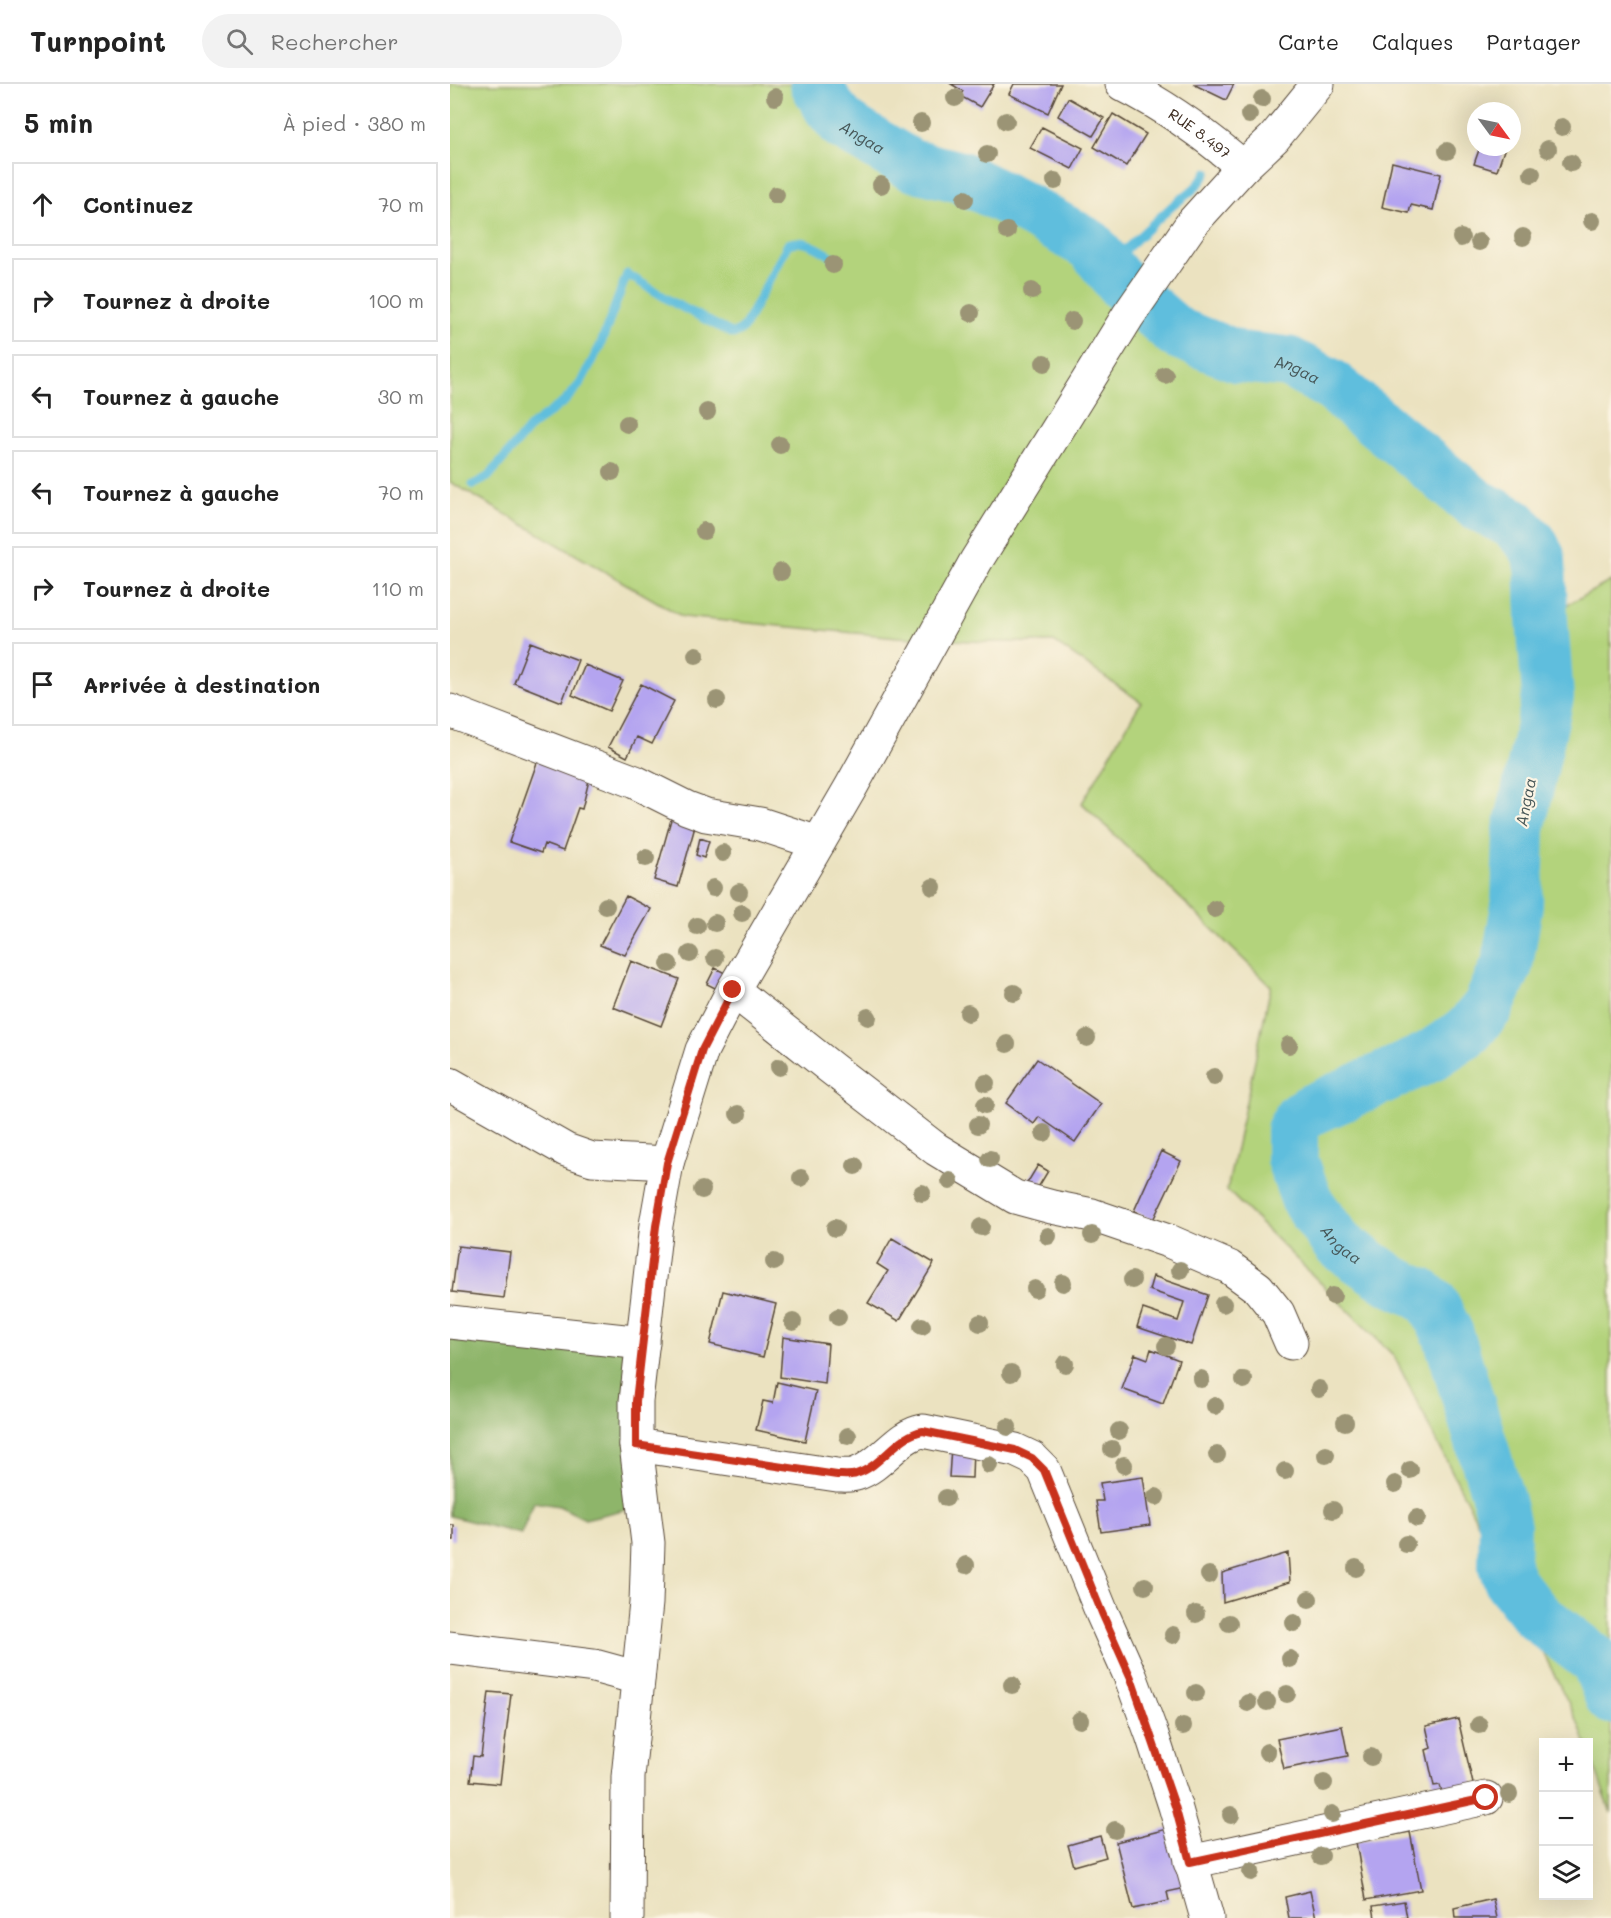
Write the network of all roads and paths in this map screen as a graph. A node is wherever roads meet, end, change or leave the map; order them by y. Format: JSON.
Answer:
{"nodes":[{"id":1,"x":1122,"y":84,"type":"edge"},
{"id":2,"x":1318,"y":84,"type":"edge"},
{"id":3,"x":1243,"y":167,"type":"junction"},
{"id":4,"x":450,"y":711,"type":"edge"},
{"id":5,"x":818,"y":843,"type":"junction"},
{"id":6,"x":733,"y":990,"type":"junction"},
{"id":7,"x":450,"y":1084,"type":"edge"},
{"id":8,"x":667,"y":1163,"type":"junction"},
{"id":9,"x":450,"y":1322,"type":"edge"},
{"id":10,"x":643,"y":1343,"type":"junction"},
{"id":11,"x":1291,"y":1343,"type":"dead end"},
{"id":12,"x":636,"y":1445,"type":"junction"},
{"id":13,"x":450,"y":1648,"type":"edge"},
{"id":14,"x":638,"y":1678,"type":"junction"},
{"id":15,"x":1486,"y":1798,"type":"dead end"},
{"id":16,"x":1190,"y":1862,"type":"junction"},
{"id":17,"x":627,"y":1918,"type":"edge"},
{"id":18,"x":1207,"y":1918,"type":"edge"}],
"edges":[{"from":1,"to":3,"type":"street","name":"RUE 8.497"},
{"from":2,"to":3,"type":"street"},
{"from":3,"to":5,"type":"street"},
{"from":4,"to":5,"type":"street"},
{"from":5,"to":6,"type":"street"},
{"from":6,"to":8,"type":"street"},
{"from":6,"to":11,"type":"street"},
{"from":7,"to":8,"type":"street"},
{"from":8,"to":10,"type":"street"},
{"from":9,"to":10,"type":"street"},
{"from":10,"to":12,"type":"street"},
{"from":12,"to":14,"type":"street"},
{"from":12,"to":16,"type":"street"},
{"from":13,"to":14,"type":"street"},
{"from":14,"to":17,"type":"street"},
{"from":15,"to":16,"type":"street"},
{"from":16,"to":18,"type":"street"}]}
